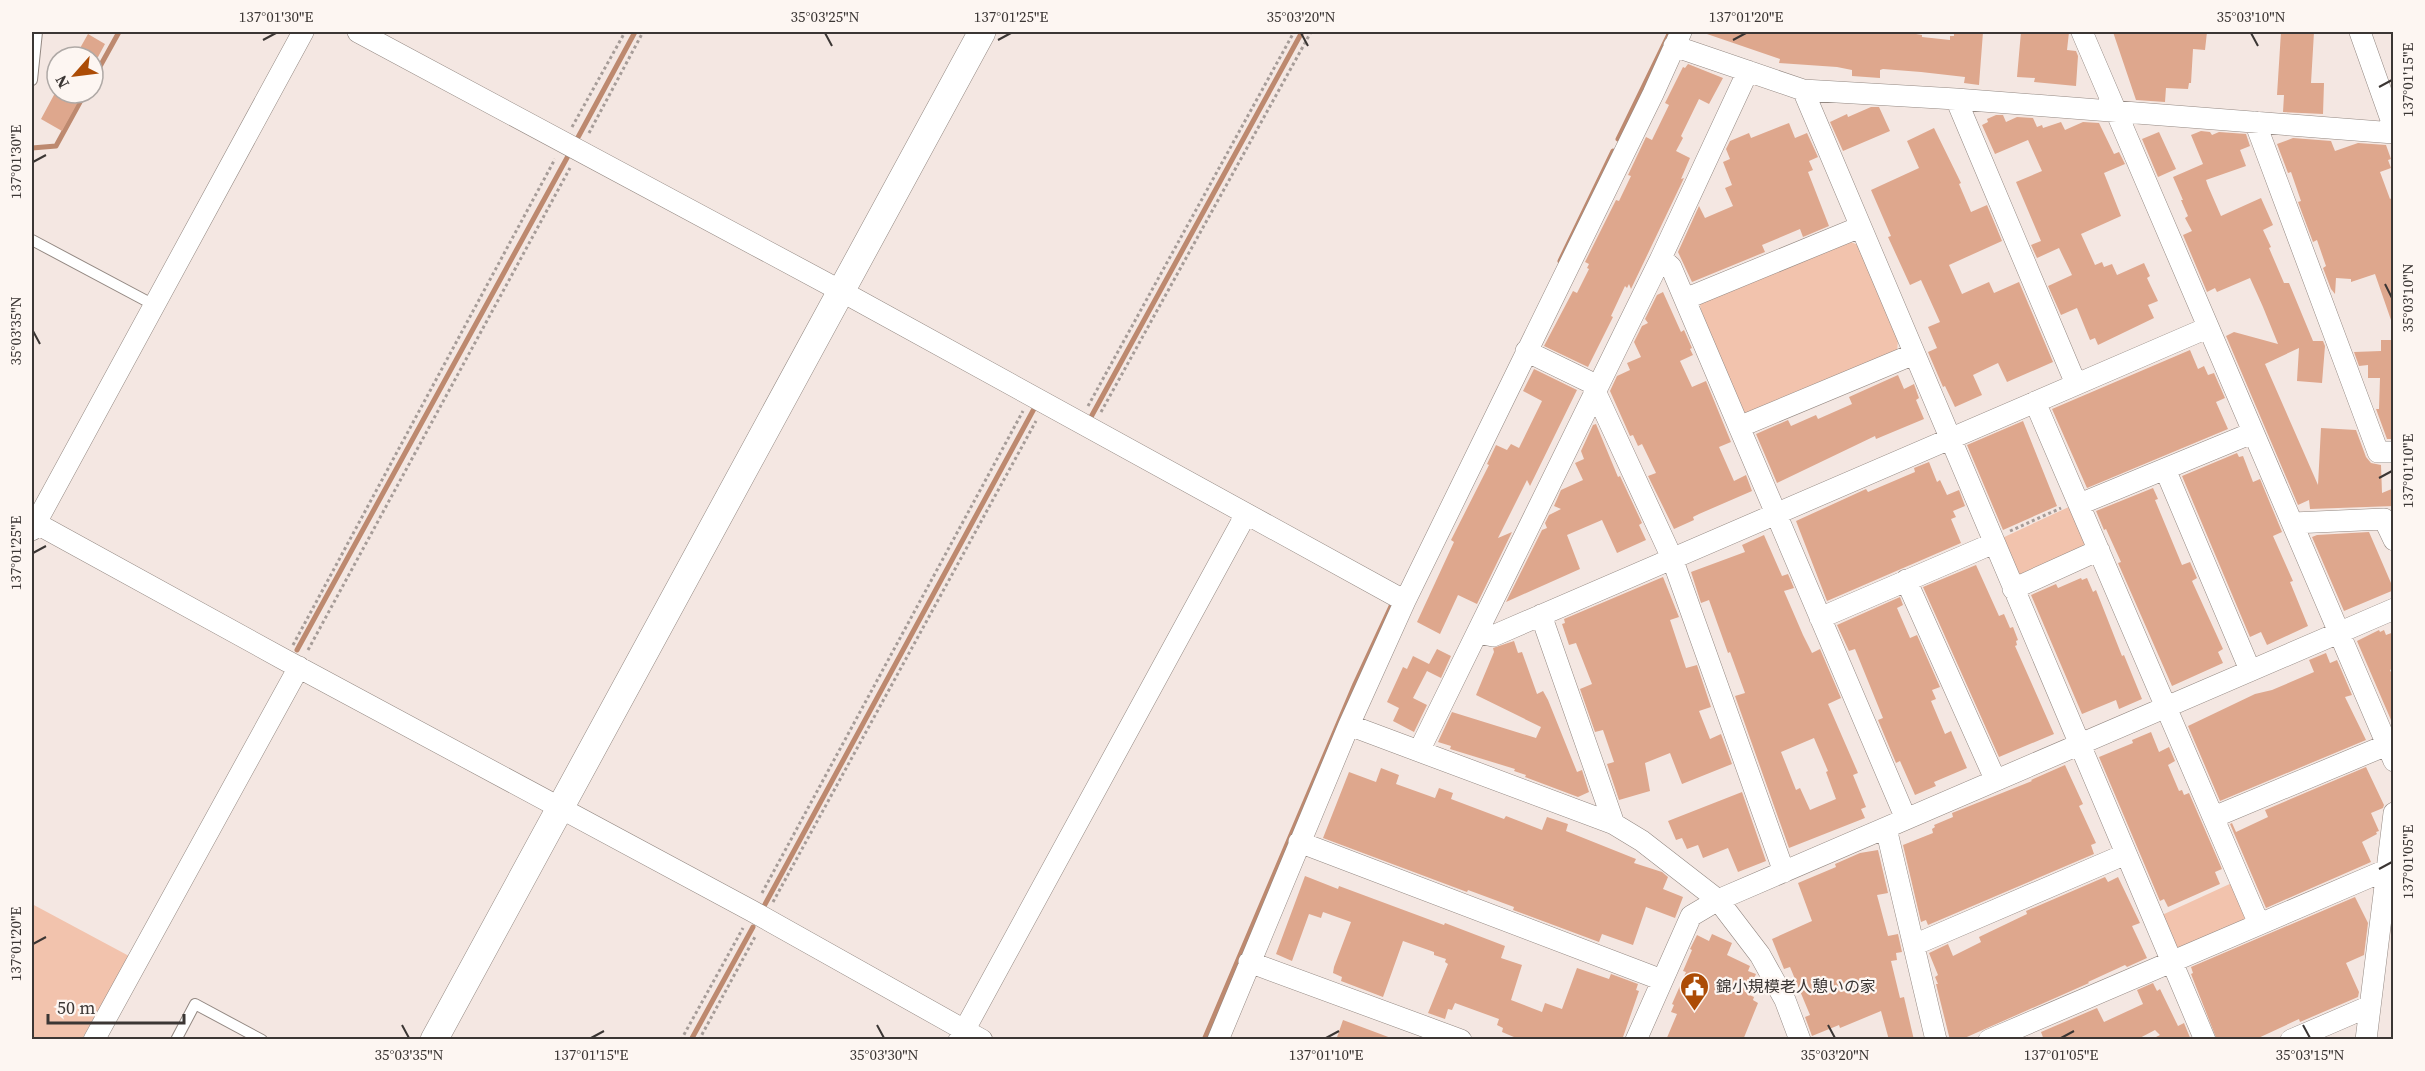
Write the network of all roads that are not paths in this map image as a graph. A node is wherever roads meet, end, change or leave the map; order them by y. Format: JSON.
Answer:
{"nodes":[{"id":1,"x":37,"y":32,"type":"edge"},
{"id":2,"x":303,"y":32,"type":"edge"},
{"id":3,"x":358,"y":32,"type":"edge"},
{"id":4,"x":982,"y":32,"type":"edge"},
{"id":5,"x":2082,"y":32,"type":"edge"},
{"id":6,"x":2360,"y":32,"type":"edge"},
{"id":7,"x":1678,"y":39,"type":"edge"},
{"id":8,"x":1748,"y":71,"type":"junction"},
{"id":9,"x":32,"y":80,"type":"edge"},
{"id":10,"x":1803,"y":90,"type":"junction"},
{"id":11,"x":1956,"y":99,"type":"junction"},
{"id":12,"x":2116,"y":112,"type":"junction"},
{"id":13,"x":2255,"y":122,"type":"junction"},
{"id":14,"x":2394,"y":128,"type":"edge"},
{"id":15,"x":2394,"y":133,"type":"edge"},
{"id":16,"x":1860,"y":227,"type":"junction"},
{"id":17,"x":32,"y":240,"type":"edge"},
{"id":18,"x":1661,"y":258,"type":"junction"},
{"id":19,"x":841,"y":291,"type":"junction"},
{"id":20,"x":1685,"y":300,"type":"junction"},
{"id":21,"x":154,"y":305,"type":"junction"},
{"id":22,"x":2207,"y":328,"type":"junction"},
{"id":23,"x":1526,"y":351,"type":"junction"},
{"id":24,"x":1914,"y":354,"type":"junction"},
{"id":25,"x":2076,"y":384,"type":"junction"},
{"id":26,"x":1597,"y":388,"type":"junction"},
{"id":27,"x":2035,"y":402,"type":"junction"},
{"id":28,"x":1739,"y":427,"type":"junction"},
{"id":29,"x":2252,"y":433,"type":"junction"},
{"id":30,"x":1950,"y":439,"type":"junction"},
{"id":31,"x":2394,"y":452,"type":"edge"},
{"id":32,"x":2165,"y":469,"type":"junction"},
{"id":33,"x":2079,"y":502,"type":"junction"},
{"id":34,"x":1246,"y":514,"type":"junction"},
{"id":35,"x":1776,"y":514,"type":"junction"},
{"id":36,"x":2293,"y":523,"type":"junction"},
{"id":37,"x":33,"y":524,"type":"edge"},
{"id":38,"x":2394,"y":540,"type":"edge"},
{"id":39,"x":1993,"y":541,"type":"junction"},
{"id":40,"x":2099,"y":550,"type":"junction"},
{"id":41,"x":1672,"y":558,"type":"junction"},
{"id":42,"x":1906,"y":580,"type":"junction"},
{"id":43,"x":2013,"y":589,"type":"junction"},
{"id":44,"x":1405,"y":601,"type":"junction"},
{"id":45,"x":2394,"y":609,"type":"edge"},
{"id":46,"x":1541,"y":615,"type":"junction"},
{"id":47,"x":1820,"y":618,"type":"junction"},
{"id":48,"x":1478,"y":633,"type":"junction"},
{"id":49,"x":2338,"y":634,"type":"junction"},
{"id":50,"x":292,"y":663,"type":"junction"},
{"id":51,"x":2250,"y":670,"type":"junction"},
{"id":52,"x":2167,"y":706,"type":"junction"},
{"id":53,"x":1349,"y":725,"type":"junction"},
{"id":54,"x":2079,"y":744,"type":"junction"},
{"id":55,"x":2391,"y":749,"type":"edge"},
{"id":56,"x":1419,"y":751,"type":"junction"},
{"id":57,"x":1995,"y":779,"type":"junction"},
{"id":58,"x":562,"y":808,"type":"junction"},
{"id":59,"x":2394,"y":813,"type":"edge"},
{"id":60,"x":2214,"y":816,"type":"junction"},
{"id":61,"x":1906,"y":819,"type":"junction"},
{"id":62,"x":1614,"y":824,"type":"junction"},
{"id":63,"x":1886,"y":828,"type":"junction"},
{"id":64,"x":1299,"y":842,"type":"junction"},
{"id":65,"x":2126,"y":854,"type":"junction"},
{"id":66,"x":2386,"y":870,"type":"junction"},
{"id":67,"x":1784,"y":872,"type":"junction"},
{"id":68,"x":1718,"y":900,"type":"junction"},
{"id":69,"x":2259,"y":924,"type":"junction"},
{"id":70,"x":1914,"y":945,"type":"junction"},
{"id":71,"x":1249,"y":962,"type":"junction"},
{"id":72,"x":2172,"y":962,"type":"junction"},
{"id":73,"x":1662,"y":980,"type":"junction"},
{"id":74,"x":2370,"y":1006,"type":"junction"},
{"id":75,"x":969,"y":1036,"type":"edge"},
{"id":76,"x":94,"y":1040,"type":"edge"},
{"id":77,"x":176,"y":1040,"type":"edge"},
{"id":78,"x":262,"y":1040,"type":"edge"},
{"id":79,"x":434,"y":1040,"type":"edge"},
{"id":80,"x":1218,"y":1040,"type":"edge"},
{"id":81,"x":1461,"y":1040,"type":"edge"},
{"id":82,"x":1636,"y":1040,"type":"edge"},
{"id":83,"x":1800,"y":1040,"type":"edge"},
{"id":84,"x":1936,"y":1040,"type":"edge"},
{"id":85,"x":1989,"y":1040,"type":"edge"},
{"id":86,"x":2205,"y":1040,"type":"edge"},
{"id":87,"x":2291,"y":1040,"type":"edge"},
{"id":88,"x":2366,"y":1040,"type":"edge"}],
"edges":[{"from":1,"to":9,"type":"lane"},
{"from":2,"to":21,"type":"street"},
{"from":3,"to":19,"type":"street"},
{"from":4,"to":19,"type":"street"},
{"from":5,"to":12,"type":"street"},
{"from":6,"to":14,"type":"street"},
{"from":7,"to":8,"type":"street"},
{"from":7,"to":23,"type":"street"},
{"from":8,"to":10,"type":"street"},
{"from":8,"to":18,"type":"street"},
{"from":10,"to":11,"type":"street"},
{"from":10,"to":16,"type":"street"},
{"from":11,"to":12,"type":"street"},
{"from":11,"to":25,"type":"street"},
{"from":12,"to":13,"type":"street"},
{"from":12,"to":22,"type":"street"},
{"from":13,"to":15,"type":"street"},
{"from":13,"to":31,"type":"street"},
{"from":16,"to":20,"type":"street"},
{"from":16,"to":24,"type":"street"},
{"from":17,"to":21,"type":"lane"},
{"from":18,"to":20,"type":"street"},
{"from":18,"to":26,"type":"street"},
{"from":19,"to":34,"type":"street"},
{"from":19,"to":58,"type":"street"},
{"from":20,"to":28,"type":"street"},
{"from":21,"to":37,"type":"street"},
{"from":22,"to":25,"type":"street"},
{"from":22,"to":29,"type":"street"},
{"from":23,"to":26,"type":"street"},
{"from":23,"to":44,"type":"street"},
{"from":24,"to":28,"type":"street"},
{"from":24,"to":30,"type":"street"},
{"from":25,"to":27,"type":"street"},
{"from":26,"to":41,"type":"street"},
{"from":26,"to":48,"type":"street"},
{"from":27,"to":30,"type":"street"},
{"from":27,"to":33,"type":"street"},
{"from":28,"to":35,"type":"street"},
{"from":29,"to":32,"type":"street"},
{"from":29,"to":36,"type":"street"},
{"from":30,"to":35,"type":"street"},
{"from":30,"to":39,"type":"street"},
{"from":32,"to":33,"type":"street"},
{"from":32,"to":51,"type":"street"},
{"from":33,"to":40,"type":"street"},
{"from":34,"to":44,"type":"street"},
{"from":34,"to":75,"type":"street"},
{"from":35,"to":41,"type":"street"},
{"from":35,"to":47,"type":"street"},
{"from":36,"to":38,"type":"street"},
{"from":36,"to":49,"type":"street"},
{"from":37,"to":50,"type":"street"},
{"from":39,"to":42,"type":"street"},
{"from":39,"to":43,"type":"street"},
{"from":40,"to":43,"type":"street"},
{"from":40,"to":52,"type":"street"},
{"from":41,"to":46,"type":"street"},
{"from":41,"to":67,"type":"street"},
{"from":42,"to":47,"type":"street"},
{"from":42,"to":57,"type":"street"},
{"from":43,"to":54,"type":"street"},
{"from":44,"to":53,"type":"street"},
{"from":45,"to":49,"type":"street"},
{"from":46,"to":48,"type":"street"},
{"from":46,"to":62,"type":"street"},
{"from":47,"to":61,"type":"street"},
{"from":48,"to":56,"type":"street"},
{"from":49,"to":51,"type":"street"},
{"from":49,"to":55,"type":"street"},
{"from":50,"to":58,"type":"street"},
{"from":50,"to":76,"type":"street"},
{"from":51,"to":52,"type":"street"},
{"from":52,"to":54,"type":"street"},
{"from":52,"to":60,"type":"street"},
{"from":53,"to":56,"type":"street"},
{"from":53,"to":64,"type":"street"},
{"from":54,"to":57,"type":"street"},
{"from":54,"to":65,"type":"street"},
{"from":55,"to":60,"type":"street"},
{"from":56,"to":62,"type":"street"},
{"from":57,"to":61,"type":"street"},
{"from":58,"to":75,"type":"street"},
{"from":58,"to":79,"type":"street"},
{"from":59,"to":66,"type":"street"},
{"from":60,"to":69,"type":"street"},
{"from":61,"to":63,"type":"street"},
{"from":62,"to":68,"type":"street"},
{"from":63,"to":67,"type":"street"},
{"from":63,"to":70,"type":"street"},
{"from":64,"to":71,"type":"street"},
{"from":64,"to":73,"type":"street"},
{"from":65,"to":70,"type":"street"},
{"from":65,"to":72,"type":"street"},
{"from":66,"to":69,"type":"street"},
{"from":66,"to":74,"type":"street"},
{"from":67,"to":68,"type":"street"},
{"from":68,"to":73,"type":"street"},
{"from":68,"to":83,"type":"street"},
{"from":69,"to":72,"type":"street"},
{"from":70,"to":84,"type":"street"},
{"from":71,"to":80,"type":"street"},
{"from":71,"to":81,"type":"street"},
{"from":72,"to":85,"type":"street"},
{"from":72,"to":86,"type":"street"},
{"from":73,"to":82,"type":"street"},
{"from":74,"to":87,"type":"street"},
{"from":74,"to":88,"type":"street"},
{"from":77,"to":78,"type":"lane"}]}
